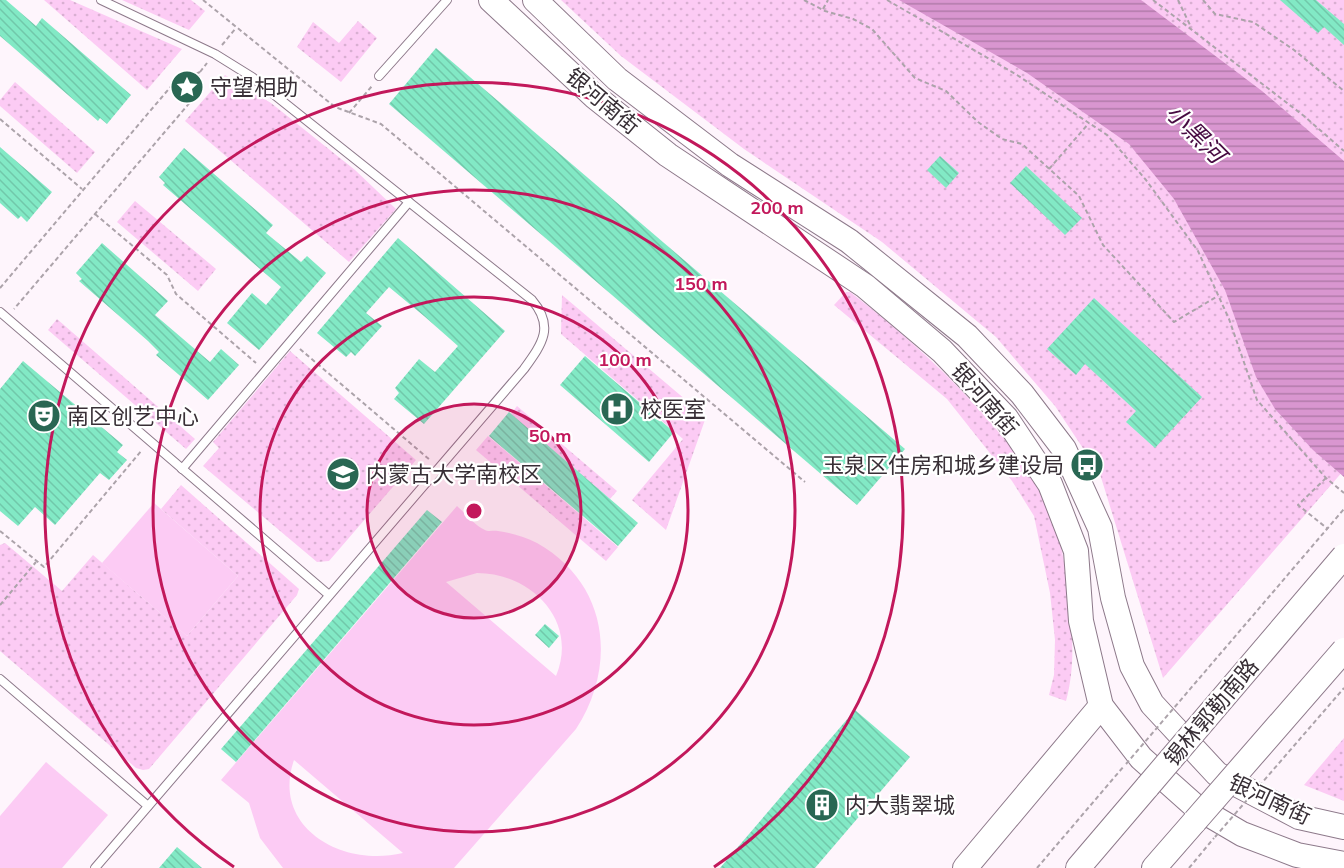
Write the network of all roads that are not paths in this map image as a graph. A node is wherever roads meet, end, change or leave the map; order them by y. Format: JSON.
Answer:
{"nodes":[{"id":1,"x":101,"y":0,"type":"edge"},
{"id":2,"x":447,"y":0,"type":"edge"},
{"id":3,"x":491,"y":0,"type":"edge"},
{"id":4,"x":535,"y":0,"type":"edge"},
{"id":5,"x":379,"y":76,"type":"road end"},
{"id":6,"x":409,"y":202,"type":"junction"},
{"id":7,"x":3,"y":315,"type":"edge"},
{"id":8,"x":182,"y":468,"type":"junction"},
{"id":9,"x":1344,"y":556,"type":"edge"},
{"id":10,"x":329,"y":596,"type":"junction"},
{"id":11,"x":1344,"y":650,"type":"edge"},
{"id":12,"x":0,"y":679,"type":"edge"},
{"id":13,"x":1101,"y":706,"type":"junction"},
{"id":14,"x":148,"y":806,"type":"junction"},
{"id":15,"x":1344,"y":827,"type":"edge"},
{"id":16,"x":1292,"y":862,"type":"edge"},
{"id":17,"x":1344,"y":864,"type":"edge"},
{"id":18,"x":95,"y":868,"type":"edge"},
{"id":19,"x":965,"y":868,"type":"edge"},
{"id":20,"x":1078,"y":868,"type":"edge"},
{"id":21,"x":1154,"y":868,"type":"edge"}],
"edges":[{"from":1,"to":6,"type":"lane"},
{"from":2,"to":5,"type":"lane"},
{"from":3,"to":13,"type":"main road","name":"银河南街"},
{"from":4,"to":15,"type":"main road","name":"银河南街"},
{"from":6,"to":8,"type":"lane"},
{"from":6,"to":10,"type":"lane"},
{"from":7,"to":8,"type":"lane"},
{"from":8,"to":10,"type":"lane"},
{"from":9,"to":20,"type":"main road","name":"锡林郭勒南路","bridge":true},
{"from":10,"to":14,"type":"lane"},
{"from":11,"to":21,"type":"main road","bridge":true},
{"from":12,"to":14,"type":"lane"},
{"from":13,"to":16,"type":"main road","name":"银河南街"},
{"from":13,"to":19,"type":"main road"},
{"from":14,"to":18,"type":"lane"},
{"from":16,"to":17,"type":"main road","name":"银河南街"}]}
